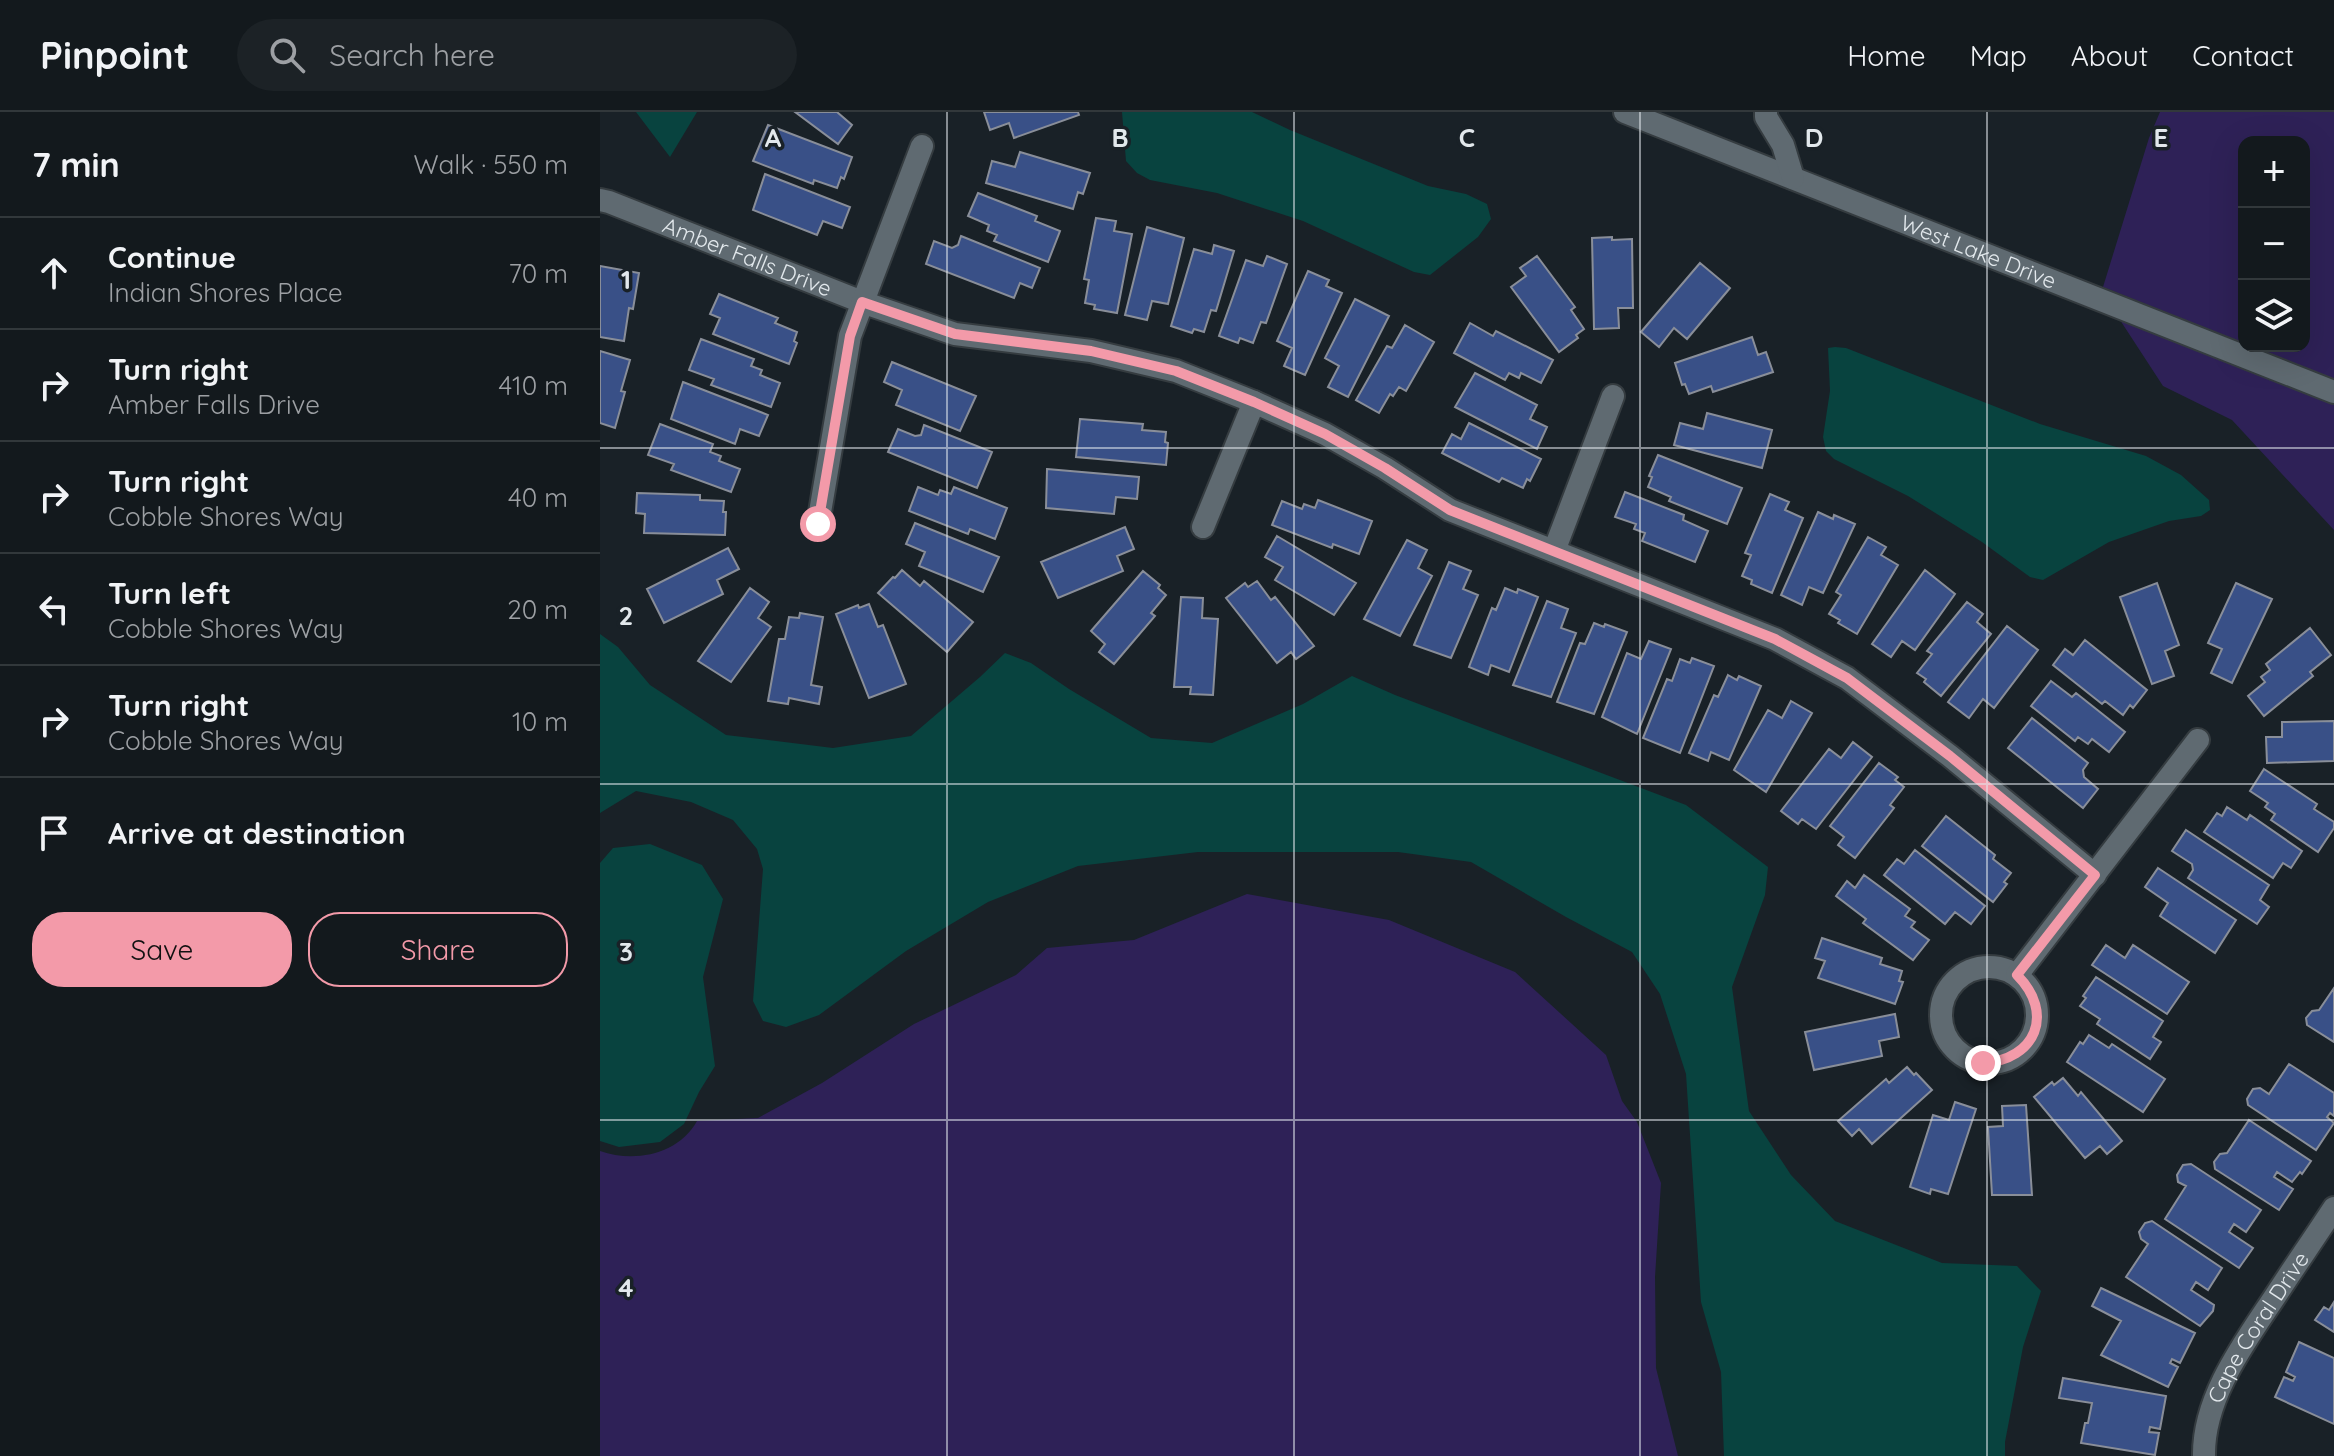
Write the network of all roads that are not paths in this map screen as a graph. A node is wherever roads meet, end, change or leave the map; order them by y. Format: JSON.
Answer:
{"nodes":[{"id":1,"x":1625,"y":112,"type":"edge"},
{"id":2,"x":1766,"y":112,"type":"edge"},
{"id":3,"x":922,"y":146,"type":"dead end"},
{"id":4,"x":1793,"y":178,"type":"junction"},
{"id":5,"x":600,"y":200,"type":"edge"},
{"id":6,"x":862,"y":302,"type":"junction"},
{"id":7,"x":2334,"y":392,"type":"edge"},
{"id":8,"x":1613,"y":396,"type":"dead end"},
{"id":9,"x":1254,"y":402,"type":"junction"},
{"id":10,"x":818,"y":524,"type":"dead end"},
{"id":11,"x":1203,"y":527,"type":"dead end"},
{"id":12,"x":1554,"y":551,"type":"junction"},
{"id":13,"x":2198,"y":740,"type":"dead end"},
{"id":14,"x":2095,"y":875,"type":"junction"},
{"id":15,"x":2017,"y":975,"type":"junction"},
{"id":16,"x":2334,"y":1208,"type":"edge"},
{"id":17,"x":2204,"y":1456,"type":"edge"}],
"edges":[{"from":1,"to":4,"type":"street","name":"West Lake Drive"},
{"from":2,"to":4,"type":"street"},
{"from":3,"to":6,"type":"street"},
{"from":4,"to":7,"type":"street","name":"West Lake Drive"},
{"from":5,"to":6,"type":"street","name":"Amber Falls Drive"},
{"from":6,"to":9,"type":"street","name":"Amber Falls Drive"},
{"from":6,"to":10,"type":"street"},
{"from":8,"to":12,"type":"street"},
{"from":9,"to":11,"type":"street"},
{"from":9,"to":12,"type":"street","name":"Amber Falls Drive"},
{"from":12,"to":14,"type":"street","name":"Amber Falls Drive"},
{"from":13,"to":14,"type":"street"},
{"from":14,"to":15,"type":"street"},
{"from":15,"to":15,"type":"street"},
{"from":16,"to":17,"type":"street","name":"Cape Coral Drive"}]}
